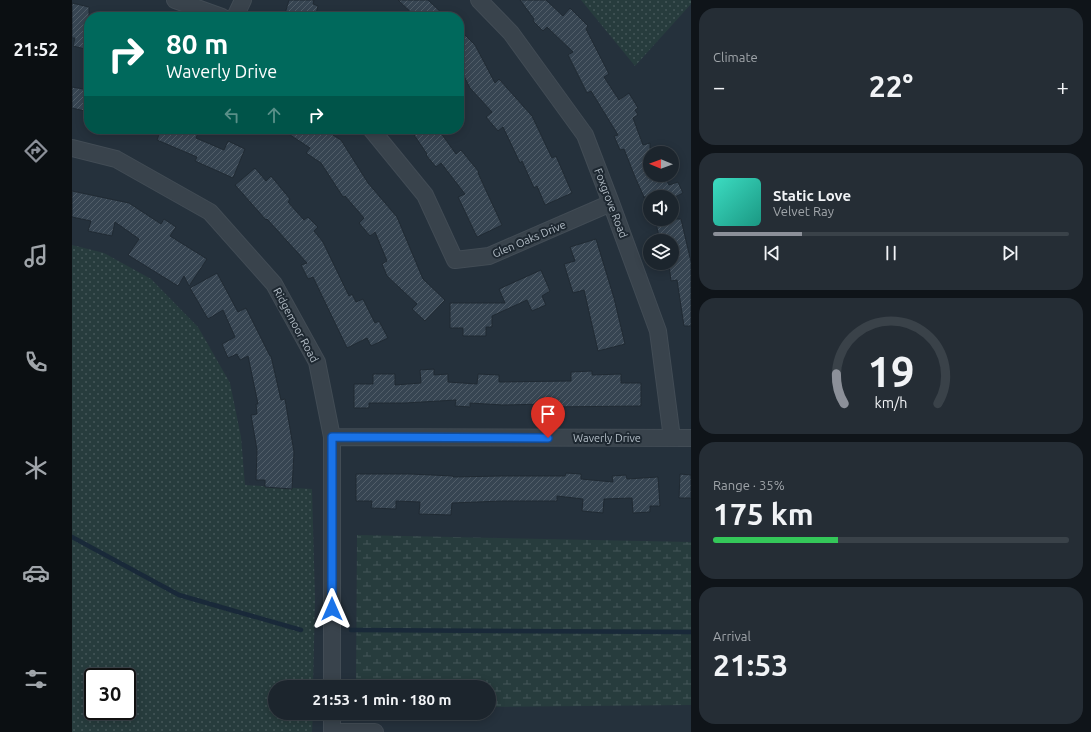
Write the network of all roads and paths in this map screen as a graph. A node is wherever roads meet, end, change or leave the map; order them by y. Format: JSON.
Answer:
{"nodes":[{"id":1,"x":175,"y":0,"type":"edge"},
{"id":2,"x":243,"y":0,"type":"edge"},
{"id":3,"x":479,"y":0,"type":"edge"},
{"id":4,"x":208,"y":12,"type":"edge"},
{"id":5,"x":237,"y":12,"type":"edge"},
{"id":6,"x":375,"y":134,"type":"edge"},
{"id":7,"x":72,"y":148,"type":"edge"},
{"id":8,"x":611,"y":203,"type":"junction"},
{"id":9,"x":332,"y":437,"type":"junction"},
{"id":10,"x":672,"y":438,"type":"junction"},
{"id":11,"x":691,"y":438,"type":"edge"},
{"id":12,"x":332,"y":680,"type":"edge"},
{"id":13,"x":332,"y":720,"type":"edge"},
{"id":14,"x":332,"y":732,"type":"edge"},
{"id":15,"x":375,"y":732,"type":"edge"}],
"edges":[{"from":1,"to":4,"type":"street"},
{"from":2,"to":5,"type":"street"},
{"from":3,"to":8,"type":"street","name":"Foxgrove Road"},
{"from":6,"to":8,"type":"street","name":"Glen Oaks Drive"},
{"from":7,"to":9,"type":"street","name":"Ridgemoor Road"},
{"from":8,"to":10,"type":"street","name":"Foxgrove Road"},
{"from":9,"to":10,"type":"street","name":"Waverly Drive"},
{"from":9,"to":12,"type":"street","name":"Ridgemoor Road"},
{"from":10,"to":11,"type":"street","name":"Waverly Drive"},
{"from":13,"to":14,"type":"street"},
{"from":14,"to":15,"type":"street"}]}
